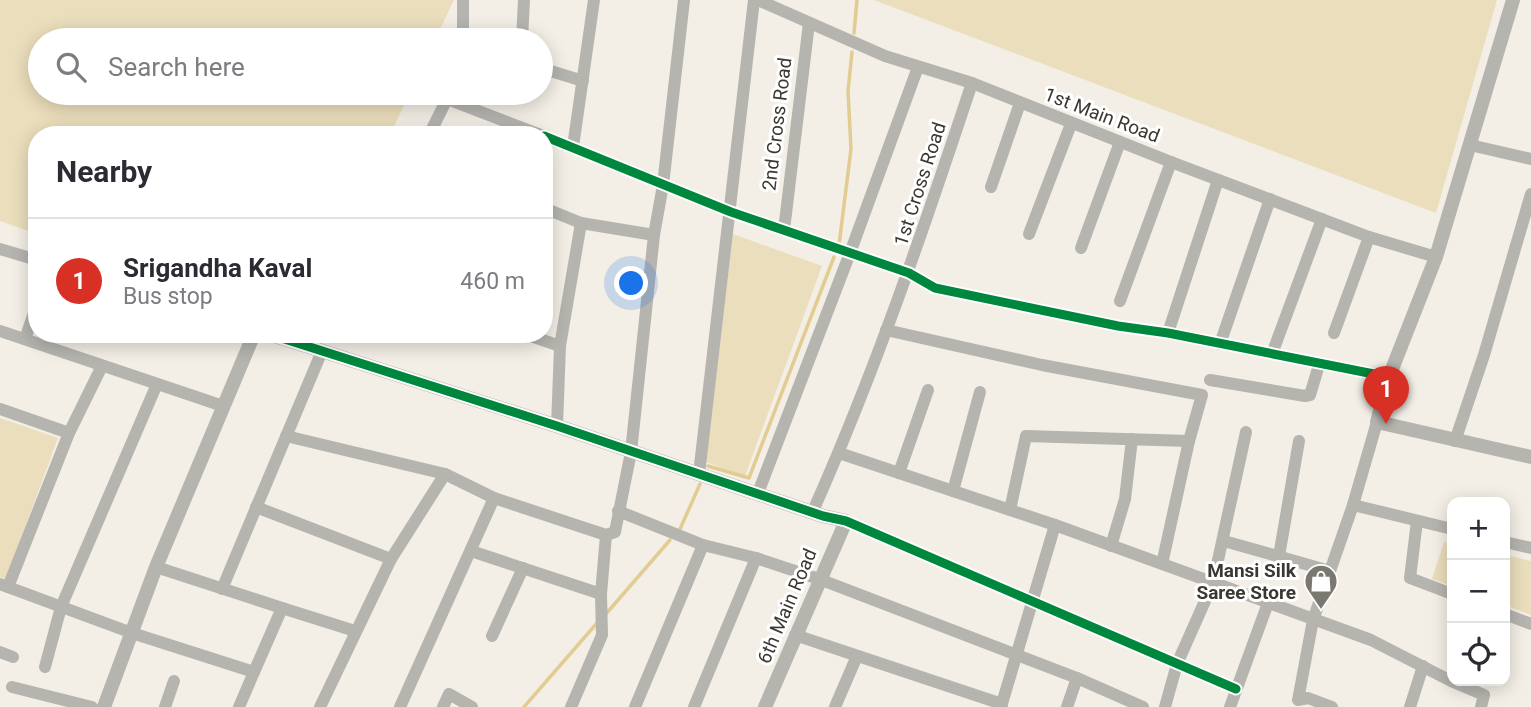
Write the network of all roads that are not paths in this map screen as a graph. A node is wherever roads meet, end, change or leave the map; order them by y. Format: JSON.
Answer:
{"nodes":[{"id":1,"x":463,"y":0,"type":"edge"},
{"id":2,"x":524,"y":0,"type":"edge"},
{"id":3,"x":594,"y":0,"type":"edge"},
{"id":4,"x":684,"y":0,"type":"edge"},
{"id":5,"x":756,"y":0,"type":"edge"},
{"id":6,"x":1513,"y":0,"type":"edge"},
{"id":7,"x":809,"y":23,"type":"junction"},
{"id":8,"x":463,"y":28,"type":"edge"},
{"id":9,"x":523,"y":28,"type":"edge"},
{"id":10,"x":918,"y":67,"type":"junction"},
{"id":11,"x":553,"y":72,"type":"edge"},
{"id":12,"x":583,"y":81,"type":"junction"},
{"id":13,"x":972,"y":83,"type":"junction"},
{"id":14,"x":1020,"y":103,"type":"junction"},
{"id":15,"x":444,"y":105,"type":"edge"},
{"id":16,"x":463,"y":105,"type":"edge"},
{"id":17,"x":1071,"y":124,"type":"junction"},
{"id":18,"x":434,"y":126,"type":"edge"},
{"id":19,"x":519,"y":126,"type":"edge"},
{"id":20,"x":553,"y":139,"type":"edge"},
{"id":21,"x":1121,"y":142,"type":"junction"},
{"id":22,"x":1470,"y":145,"type":"junction"},
{"id":23,"x":573,"y":147,"type":"junction"},
{"id":24,"x":1531,"y":159,"type":"edge"},
{"id":25,"x":1171,"y":162,"type":"junction"},
{"id":26,"x":1218,"y":180,"type":"junction"},
{"id":27,"x":663,"y":185,"type":"junction"},
{"id":28,"x":991,"y":187,"type":"dead end"},
{"id":29,"x":1531,"y":194,"type":"edge"},
{"id":30,"x":1269,"y":199,"type":"junction"},
{"id":31,"x":553,"y":212,"type":"edge"},
{"id":32,"x":731,"y":212,"type":"junction"},
{"id":33,"x":1322,"y":219,"type":"junction"},
{"id":34,"x":580,"y":223,"type":"junction"},
{"id":35,"x":784,"y":230,"type":"junction"},
{"id":36,"x":1030,"y":234,"type":"dead end"},
{"id":37,"x":654,"y":235,"type":"junction"},
{"id":38,"x":1370,"y":237,"type":"junction"},
{"id":39,"x":0,"y":248,"type":"edge"},
{"id":40,"x":1081,"y":248,"type":"dead end"},
{"id":41,"x":850,"y":253,"type":"junction"},
{"id":42,"x":28,"y":257,"type":"edge"},
{"id":43,"x":1436,"y":257,"type":"junction"},
{"id":44,"x":909,"y":273,"type":"junction"},
{"id":45,"x":1120,"y":301,"type":"dead end"},
{"id":46,"x":886,"y":330,"type":"junction"},
{"id":47,"x":0,"y":331,"type":"edge"},
{"id":48,"x":28,"y":331,"type":"edge"},
{"id":49,"x":1334,"y":332,"type":"dead end"},
{"id":50,"x":1168,"y":334,"type":"junction"},
{"id":51,"x":25,"y":340,"type":"junction"},
{"id":52,"x":28,"y":341,"type":"edge"},
{"id":53,"x":34,"y":343,"type":"edge"},
{"id":54,"x":250,"y":343,"type":"edge"},
{"id":55,"x":297,"y":343,"type":"edge"},
{"id":56,"x":551,"y":343,"type":"edge"},
{"id":57,"x":1220,"y":344,"type":"junction"},
{"id":58,"x":560,"y":346,"type":"junction"},
{"id":59,"x":321,"y":351,"type":"junction"},
{"id":60,"x":1272,"y":354,"type":"junction"},
{"id":61,"x":1319,"y":365,"type":"junction"},
{"id":62,"x":102,"y":366,"type":"junction"},
{"id":63,"x":1389,"y":377,"type":"junction"},
{"id":64,"x":1210,"y":380,"type":"dead end"},
{"id":65,"x":157,"y":384,"type":"junction"},
{"id":66,"x":928,"y":390,"type":"dead end"},
{"id":67,"x":980,"y":392,"type":"dead end"},
{"id":68,"x":223,"y":406,"type":"junction"},
{"id":69,"x":0,"y":409,"type":"edge"},
{"id":70,"x":1377,"y":422,"type":"junction"},
{"id":71,"x":557,"y":426,"type":"junction"},
{"id":72,"x":1246,"y":432,"type":"dead end"},
{"id":73,"x":69,"y":433,"type":"junction"},
{"id":74,"x":286,"y":436,"type":"junction"},
{"id":75,"x":1132,"y":439,"type":"junction"},
{"id":76,"x":1189,"y":441,"type":"junction"},
{"id":77,"x":1299,"y":441,"type":"dead end"},
{"id":78,"x":1455,"y":441,"type":"junction"},
{"id":79,"x":631,"y":452,"type":"junction"},
{"id":80,"x":839,"y":453,"type":"junction"},
{"id":81,"x":1531,"y":457,"type":"edge"},
{"id":82,"x":899,"y":473,"type":"junction"},
{"id":83,"x":445,"y":474,"type":"junction"},
{"id":84,"x":699,"y":474,"type":"junction"},
{"id":85,"x":953,"y":491,"type":"junction"},
{"id":86,"x":758,"y":493,"type":"junction"},
{"id":87,"x":494,"y":498,"type":"junction"},
{"id":88,"x":1353,"y":505,"type":"junction"},
{"id":89,"x":256,"y":507,"type":"junction"},
{"id":90,"x":618,"y":510,"type":"junction"},
{"id":91,"x":1010,"y":510,"type":"junction"},
{"id":92,"x":814,"y":511,"type":"junction"},
{"id":93,"x":846,"y":521,"type":"junction"},
{"id":94,"x":1417,"y":521,"type":"junction"},
{"id":95,"x":1055,"y":525,"type":"junction"},
{"id":96,"x":1447,"y":528,"type":"edge"},
{"id":97,"x":606,"y":535,"type":"junction"},
{"id":98,"x":1224,"y":541,"type":"junction"},
{"id":99,"x":1510,"y":543,"type":"edge"},
{"id":100,"x":703,"y":545,"type":"junction"},
{"id":101,"x":1111,"y":545,"type":"junction"},
{"id":102,"x":1531,"y":548,"type":"edge"},
{"id":103,"x":471,"y":551,"type":"junction"},
{"id":104,"x":1279,"y":556,"type":"junction"},
{"id":105,"x":756,"y":558,"type":"junction"},
{"id":106,"x":391,"y":559,"type":"junction"},
{"id":107,"x":1162,"y":564,"type":"junction"},
{"id":108,"x":156,"y":566,"type":"junction"},
{"id":109,"x":523,"y":568,"type":"junction"},
{"id":110,"x":1330,"y":571,"type":"junction"},
{"id":111,"x":819,"y":579,"type":"junction"},
{"id":112,"x":1213,"y":583,"type":"junction"},
{"id":113,"x":4,"y":586,"type":"edge"},
{"id":114,"x":222,"y":589,"type":"junction"},
{"id":115,"x":1447,"y":592,"type":"edge"},
{"id":116,"x":601,"y":593,"type":"junction"},
{"id":117,"x":1033,"y":602,"type":"junction"},
{"id":118,"x":1268,"y":603,"type":"junction"},
{"id":119,"x":61,"y":607,"type":"junction"},
{"id":120,"x":282,"y":608,"type":"junction"},
{"id":121,"x":1510,"y":616,"type":"edge"},
{"id":122,"x":1313,"y":620,"type":"junction"},
{"id":123,"x":1531,"y":624,"type":"edge"},
{"id":124,"x":355,"y":631,"type":"junction"},
{"id":125,"x":132,"y":633,"type":"junction"},
{"id":126,"x":795,"y":635,"type":"junction"},
{"id":127,"x":492,"y":636,"type":"dead end"},
{"id":128,"x":0,"y":652,"type":"edge"},
{"id":129,"x":857,"y":656,"type":"junction"},
{"id":130,"x":13,"y":657,"type":"dead end"},
{"id":131,"x":1017,"y":657,"type":"junction"},
{"id":132,"x":1177,"y":664,"type":"junction"},
{"id":133,"x":1423,"y":666,"type":"junction"},
{"id":134,"x":45,"y":667,"type":"dead end"},
{"id":135,"x":254,"y":672,"type":"junction"},
{"id":136,"x":1077,"y":678,"type":"junction"},
{"id":137,"x":174,"y":681,"type":"dead end"},
{"id":138,"x":12,"y":687,"type":"dead end"},
{"id":139,"x":1236,"y":689,"type":"junction"},
{"id":140,"x":1117,"y":702,"type":"edge"},
{"id":141,"x":1297,"y":703,"type":"edge"},
{"id":142,"x":1001,"y":706,"type":"edge"},
{"id":143,"x":92,"y":707,"type":"edge"},
{"id":144,"x":104,"y":707,"type":"edge"},
{"id":145,"x":165,"y":707,"type":"edge"},
{"id":146,"x":239,"y":707,"type":"edge"},
{"id":147,"x":320,"y":707,"type":"edge"},
{"id":148,"x":400,"y":707,"type":"edge"},
{"id":149,"x":443,"y":707,"type":"edge"},
{"id":150,"x":472,"y":707,"type":"edge"},
{"id":151,"x":571,"y":707,"type":"edge"},
{"id":152,"x":635,"y":707,"type":"edge"},
{"id":153,"x":694,"y":707,"type":"edge"},
{"id":154,"x":765,"y":707,"type":"edge"},
{"id":155,"x":835,"y":707,"type":"edge"},
{"id":156,"x":1067,"y":707,"type":"edge"},
{"id":157,"x":1143,"y":707,"type":"edge"},
{"id":158,"x":1165,"y":707,"type":"edge"},
{"id":159,"x":1230,"y":707,"type":"edge"},
{"id":160,"x":1332,"y":707,"type":"edge"},
{"id":161,"x":1410,"y":707,"type":"edge"},
{"id":162,"x":1481,"y":707,"type":"edge"}],
"edges":[{"from":1,"to":8,"type":"street"},
{"from":2,"to":9,"type":"street"},
{"from":3,"to":12,"type":"street"},
{"from":4,"to":27,"type":"street"},
{"from":5,"to":7,"type":"street","name":"1st Main Road"},
{"from":5,"to":32,"type":"street"},
{"from":6,"to":22,"type":"street"},
{"from":7,"to":10,"type":"street","name":"1st Main Road"},
{"from":7,"to":35,"type":"street","name":"2nd Cross Road"},
{"from":10,"to":13,"type":"street","name":"1st Main Road"},
{"from":10,"to":41,"type":"street"},
{"from":11,"to":12,"type":"street"},
{"from":12,"to":23,"type":"street"},
{"from":13,"to":14,"type":"street","name":"1st Main Road"},
{"from":13,"to":44,"type":"street","name":"1st Cross Road"},
{"from":14,"to":17,"type":"street","name":"1st Main Road"},
{"from":14,"to":28,"type":"street"},
{"from":15,"to":18,"type":"street"},
{"from":16,"to":19,"type":"street"},
{"from":17,"to":21,"type":"street","name":"1st Main Road"},
{"from":17,"to":36,"type":"street"},
{"from":20,"to":23,"type":"street"},
{"from":21,"to":25,"type":"street","name":"1st Main Road"},
{"from":21,"to":40,"type":"street"},
{"from":22,"to":24,"type":"street"},
{"from":22,"to":43,"type":"street"},
{"from":23,"to":27,"type":"street"},
{"from":25,"to":26,"type":"street","name":"1st Main Road"},
{"from":25,"to":45,"type":"street"},
{"from":26,"to":30,"type":"street","name":"1st Main Road"},
{"from":26,"to":50,"type":"street"},
{"from":27,"to":32,"type":"street"},
{"from":27,"to":37,"type":"street"},
{"from":29,"to":78,"type":"street"},
{"from":30,"to":33,"type":"street","name":"1st Main Road"},
{"from":30,"to":57,"type":"street"},
{"from":31,"to":34,"type":"street"},
{"from":32,"to":35,"type":"street"},
{"from":32,"to":84,"type":"street"},
{"from":33,"to":38,"type":"street","name":"1st Main Road"},
{"from":33,"to":60,"type":"street"},
{"from":34,"to":37,"type":"street"},
{"from":34,"to":58,"type":"street"},
{"from":35,"to":41,"type":"street"},
{"from":37,"to":79,"type":"street"},
{"from":38,"to":43,"type":"street","name":"1st Main Road"},
{"from":38,"to":49,"type":"street"},
{"from":39,"to":42,"type":"street"},
{"from":41,"to":44,"type":"street"},
{"from":41,"to":86,"type":"street"},
{"from":43,"to":63,"type":"street"},
{"from":44,"to":46,"type":"street","name":"1st Cross Road"},
{"from":44,"to":50,"type":"street"},
{"from":46,"to":76,"type":"street"},
{"from":46,"to":80,"type":"street","name":"1st Cross Road"},
{"from":47,"to":51,"type":"street"},
{"from":48,"to":51,"type":"street"},
{"from":50,"to":57,"type":"street"},
{"from":51,"to":52,"type":"street"},
{"from":53,"to":62,"type":"street"},
{"from":54,"to":68,"type":"street"},
{"from":55,"to":59,"type":"street"},
{"from":56,"to":58,"type":"street"},
{"from":57,"to":60,"type":"street"},
{"from":58,"to":71,"type":"street"},
{"from":59,"to":71,"type":"street"},
{"from":59,"to":74,"type":"street"},
{"from":60,"to":61,"type":"street"},
{"from":61,"to":63,"type":"street"},
{"from":61,"to":64,"type":"street"},
{"from":62,"to":65,"type":"street"},
{"from":62,"to":73,"type":"street"},
{"from":63,"to":70,"type":"street"},
{"from":65,"to":68,"type":"street"},
{"from":65,"to":119,"type":"street"},
{"from":66,"to":82,"type":"street"},
{"from":67,"to":85,"type":"street"},
{"from":68,"to":108,"type":"street"},
{"from":69,"to":73,"type":"street"},
{"from":70,"to":78,"type":"street"},
{"from":70,"to":88,"type":"street"},
{"from":71,"to":79,"type":"street"},
{"from":72,"to":98,"type":"street"},
{"from":73,"to":113,"type":"street"},
{"from":74,"to":83,"type":"street"},
{"from":74,"to":89,"type":"street"},
{"from":75,"to":76,"type":"street"},
{"from":75,"to":91,"type":"street"},
{"from":75,"to":101,"type":"street"},
{"from":76,"to":107,"type":"street"},
{"from":77,"to":104,"type":"street"},
{"from":78,"to":81,"type":"street"},
{"from":79,"to":84,"type":"street"},
{"from":79,"to":90,"type":"street"},
{"from":80,"to":82,"type":"street"},
{"from":80,"to":92,"type":"street","name":"1st Cross Road"},
{"from":82,"to":85,"type":"street"},
{"from":83,"to":87,"type":"street"},
{"from":83,"to":106,"type":"street"},
{"from":84,"to":86,"type":"street"},
{"from":85,"to":91,"type":"street"},
{"from":86,"to":92,"type":"street"},
{"from":87,"to":97,"type":"street"},
{"from":87,"to":103,"type":"street"},
{"from":88,"to":94,"type":"street"},
{"from":88,"to":110,"type":"street"},
{"from":89,"to":106,"type":"street"},
{"from":89,"to":114,"type":"street"},
{"from":90,"to":97,"type":"street"},
{"from":90,"to":100,"type":"street"},
{"from":91,"to":95,"type":"street"},
{"from":92,"to":93,"type":"street"},
{"from":93,"to":111,"type":"street","name":"6th Main Road"},
{"from":93,"to":117,"type":"street"},
{"from":94,"to":96,"type":"street"},
{"from":94,"to":115,"type":"street"},
{"from":95,"to":101,"type":"street"},
{"from":95,"to":117,"type":"street"},
{"from":97,"to":116,"type":"street"},
{"from":98,"to":104,"type":"street"},
{"from":98,"to":112,"type":"street"},
{"from":99,"to":102,"type":"street"},
{"from":100,"to":105,"type":"street"},
{"from":100,"to":152,"type":"street"},
{"from":101,"to":107,"type":"street"},
{"from":103,"to":109,"type":"street"},
{"from":103,"to":148,"type":"street"},
{"from":104,"to":110,"type":"street"},
{"from":105,"to":111,"type":"street"},
{"from":105,"to":153,"type":"street"},
{"from":106,"to":124,"type":"street"},
{"from":107,"to":112,"type":"street"},
{"from":108,"to":114,"type":"street"},
{"from":108,"to":125,"type":"street"},
{"from":109,"to":116,"type":"street"},
{"from":109,"to":127,"type":"street"},
{"from":110,"to":122,"type":"street"},
{"from":111,"to":126,"type":"street","name":"6th Main Road"},
{"from":111,"to":131,"type":"street"},
{"from":112,"to":118,"type":"street"},
{"from":112,"to":132,"type":"street"},
{"from":113,"to":119,"type":"street"},
{"from":114,"to":120,"type":"street"},
{"from":116,"to":151,"type":"street"},
{"from":117,"to":131,"type":"street"},
{"from":117,"to":132,"type":"street"},
{"from":118,"to":122,"type":"street"},
{"from":118,"to":139,"type":"street"},
{"from":119,"to":125,"type":"street"},
{"from":119,"to":134,"type":"street"},
{"from":120,"to":124,"type":"street"},
{"from":120,"to":135,"type":"street"},
{"from":121,"to":123,"type":"street"},
{"from":122,"to":133,"type":"street"},
{"from":122,"to":141,"type":"street"},
{"from":124,"to":147,"type":"street"},
{"from":125,"to":135,"type":"street"},
{"from":125,"to":144,"type":"street"},
{"from":126,"to":129,"type":"street"},
{"from":126,"to":154,"type":"street","name":"6th Main Road"},
{"from":128,"to":130,"type":"street"},
{"from":129,"to":142,"type":"street"},
{"from":129,"to":155,"type":"street"},
{"from":131,"to":136,"type":"street"},
{"from":131,"to":142,"type":"street"},
{"from":132,"to":139,"type":"street"},
{"from":132,"to":158,"type":"street"},
{"from":133,"to":161,"type":"street"},
{"from":133,"to":162,"type":"street"},
{"from":135,"to":146,"type":"street"},
{"from":136,"to":140,"type":"street"},
{"from":136,"to":156,"type":"street"},
{"from":137,"to":145,"type":"street"},
{"from":138,"to":143,"type":"street"},
{"from":139,"to":159,"type":"street"},
{"from":140,"to":157,"type":"street"},
{"from":141,"to":160,"type":"street"},
{"from":149,"to":150,"type":"street"}]}
